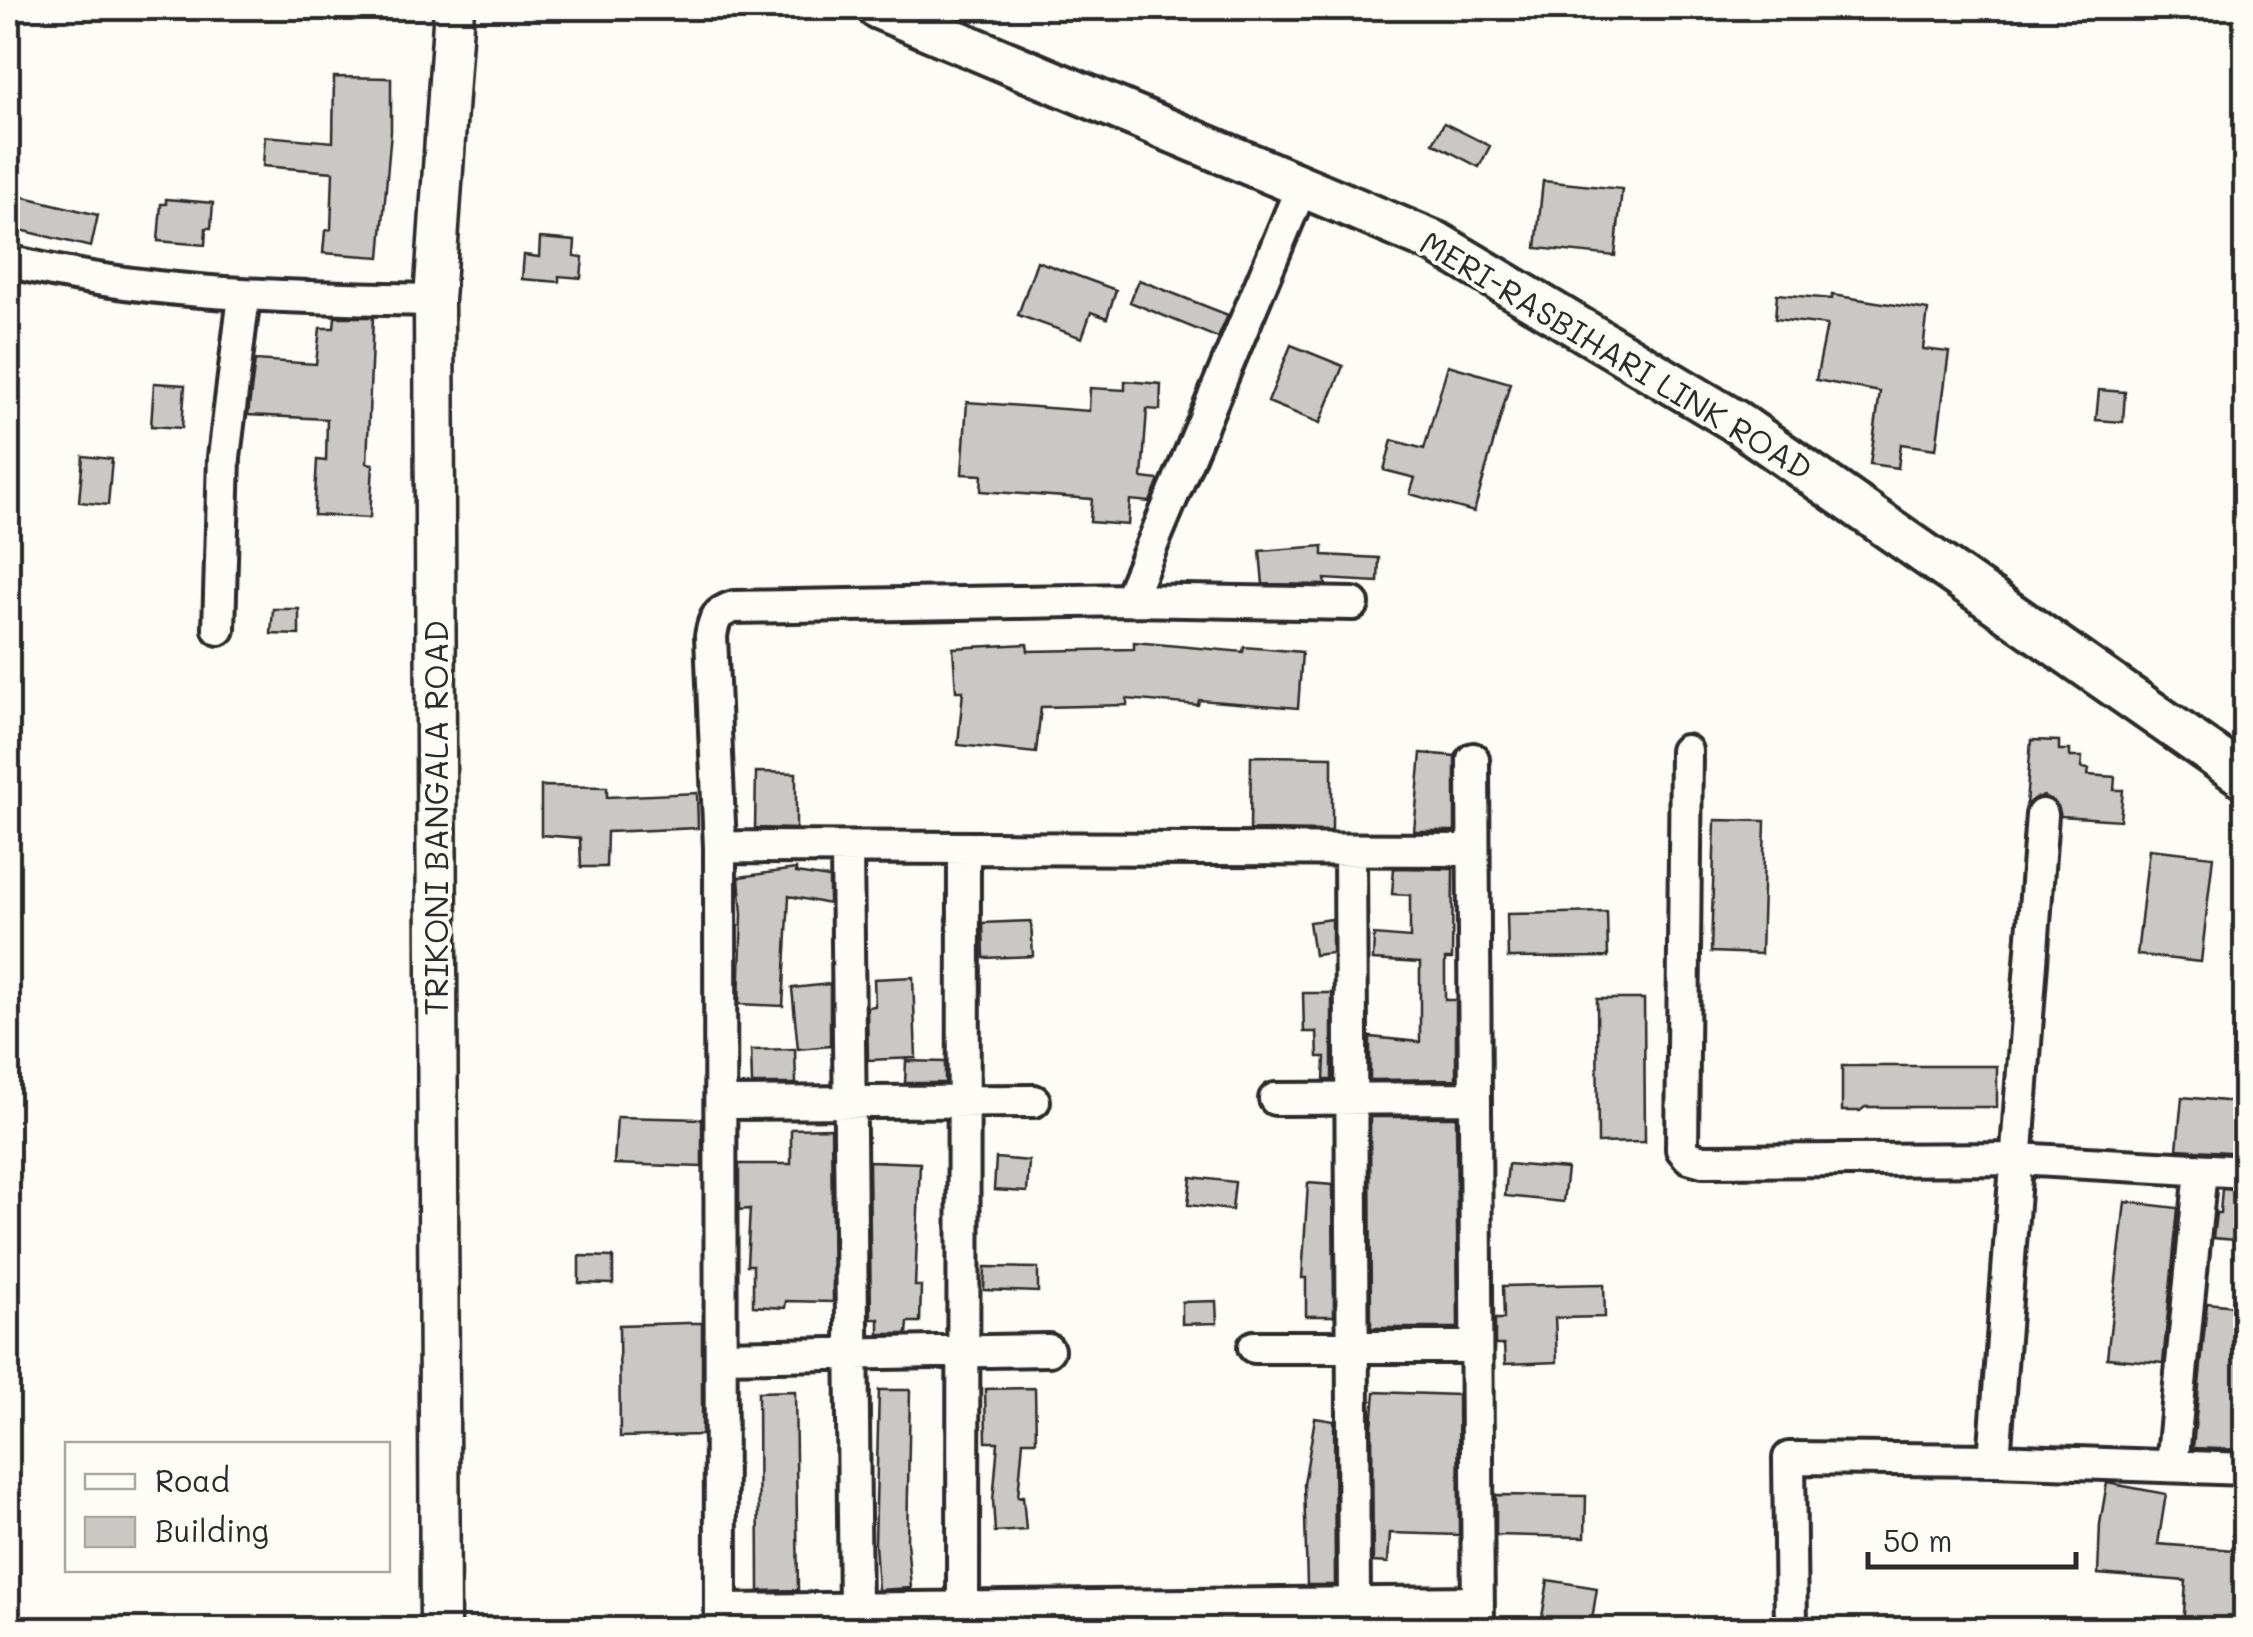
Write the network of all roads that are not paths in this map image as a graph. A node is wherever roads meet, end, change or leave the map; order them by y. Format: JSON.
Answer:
{"nodes":[{"id":1,"x":454,"y":8,"type":"edge"},
{"id":2,"x":878,"y":8,"type":"edge"},
{"id":3,"x":1302,"y":186,"type":"junction"},
{"id":4,"x":8,"y":261,"type":"edge"},
{"id":5,"x":244,"y":296,"type":"junction"},
{"id":6,"x":434,"y":300,"type":"junction"},
{"id":7,"x":1129,"y":600,"type":"junction"},
{"id":8,"x":1353,"y":604,"type":"dead end"},
{"id":9,"x":219,"y":629,"type":"dead end"},
{"id":10,"x":1686,"y":752,"type":"dead end"},
{"id":11,"x":1472,"y":759,"type":"dead end"},
{"id":12,"x":2246,"y":778,"type":"edge"},
{"id":13,"x":2042,"y":816,"type":"dead end"},
{"id":14,"x":720,"y":847,"type":"junction"},
{"id":15,"x":848,"y":848,"type":"junction"},
{"id":16,"x":964,"y":848,"type":"junction"},
{"id":17,"x":1350,"y":850,"type":"junction"},
{"id":18,"x":1473,"y":850,"type":"junction"},
{"id":19,"x":1474,"y":1098,"type":"junction"},
{"id":20,"x":1275,"y":1099,"type":"dead end"},
{"id":21,"x":1352,"y":1099,"type":"junction"},
{"id":22,"x":964,"y":1101,"type":"junction"},
{"id":23,"x":1034,"y":1101,"type":"dead end"},
{"id":24,"x":721,"y":1102,"type":"junction"},
{"id":25,"x":850,"y":1102,"type":"junction"},
{"id":26,"x":2017,"y":1159,"type":"junction"},
{"id":27,"x":2201,"y":1170,"type":"junction"},
{"id":28,"x":2246,"y":1172,"type":"edge"},
{"id":29,"x":1254,"y":1347,"type":"dead end"},
{"id":30,"x":1352,"y":1347,"type":"junction"},
{"id":31,"x":1476,"y":1347,"type":"junction"},
{"id":32,"x":1048,"y":1350,"type":"dead end"},
{"id":33,"x":963,"y":1352,"type":"junction"},
{"id":34,"x":852,"y":1354,"type":"junction"},
{"id":35,"x":721,"y":1356,"type":"junction"},
{"id":36,"x":1994,"y":1460,"type":"junction"},
{"id":37,"x":2172,"y":1466,"type":"junction"},
{"id":38,"x":2246,"y":1468,"type":"edge"},
{"id":39,"x":1354,"y":1603,"type":"junction"},
{"id":40,"x":962,"y":1608,"type":"junction"},
{"id":41,"x":855,"y":1609,"type":"junction"},
{"id":42,"x":1478,"y":1616,"type":"edge"},
{"id":43,"x":722,"y":1620,"type":"edge"},
{"id":44,"x":440,"y":1630,"type":"edge"},
{"id":45,"x":1791,"y":1630,"type":"edge"}],
"edges":[{"from":1,"to":6,"type":"street","name":"TRIKONI BANGALA ROAD"},
{"from":2,"to":3,"type":"main road","name":"MERI-RASBIHARI LINK ROAD"},
{"from":3,"to":7,"type":"street"},
{"from":3,"to":12,"type":"main road","name":"MERI-RASBIHARI LINK ROAD"},
{"from":4,"to":5,"type":"street"},
{"from":5,"to":6,"type":"street"},
{"from":5,"to":9,"type":"street"},
{"from":6,"to":44,"type":"street","name":"TRIKONI BANGALA ROAD"},
{"from":7,"to":8,"type":"street"},
{"from":7,"to":14,"type":"street"},
{"from":10,"to":26,"type":"street"},
{"from":11,"to":18,"type":"street"},
{"from":13,"to":26,"type":"street"},
{"from":14,"to":15,"type":"street"},
{"from":14,"to":24,"type":"street"},
{"from":15,"to":16,"type":"street"},
{"from":15,"to":25,"type":"street"},
{"from":16,"to":17,"type":"street"},
{"from":16,"to":22,"type":"street"},
{"from":17,"to":18,"type":"street"},
{"from":17,"to":21,"type":"street"},
{"from":18,"to":19,"type":"street"},
{"from":19,"to":21,"type":"street"},
{"from":19,"to":31,"type":"street"},
{"from":20,"to":21,"type":"street"},
{"from":21,"to":30,"type":"street"},
{"from":22,"to":23,"type":"street"},
{"from":22,"to":25,"type":"street"},
{"from":22,"to":33,"type":"street"},
{"from":24,"to":25,"type":"street"},
{"from":24,"to":35,"type":"street"},
{"from":25,"to":34,"type":"street"},
{"from":26,"to":27,"type":"street"},
{"from":26,"to":36,"type":"street"},
{"from":27,"to":28,"type":"street"},
{"from":27,"to":37,"type":"street"},
{"from":29,"to":30,"type":"street"},
{"from":30,"to":31,"type":"street"},
{"from":30,"to":39,"type":"street"},
{"from":31,"to":42,"type":"street"},
{"from":32,"to":33,"type":"street"},
{"from":33,"to":34,"type":"street"},
{"from":33,"to":40,"type":"street"},
{"from":34,"to":35,"type":"street"},
{"from":34,"to":41,"type":"street"},
{"from":35,"to":43,"type":"street"},
{"from":36,"to":37,"type":"street"},
{"from":36,"to":45,"type":"street"},
{"from":37,"to":38,"type":"street"},
{"from":39,"to":40,"type":"street"},
{"from":39,"to":42,"type":"street"},
{"from":40,"to":41,"type":"street"},
{"from":41,"to":43,"type":"street"}]}
